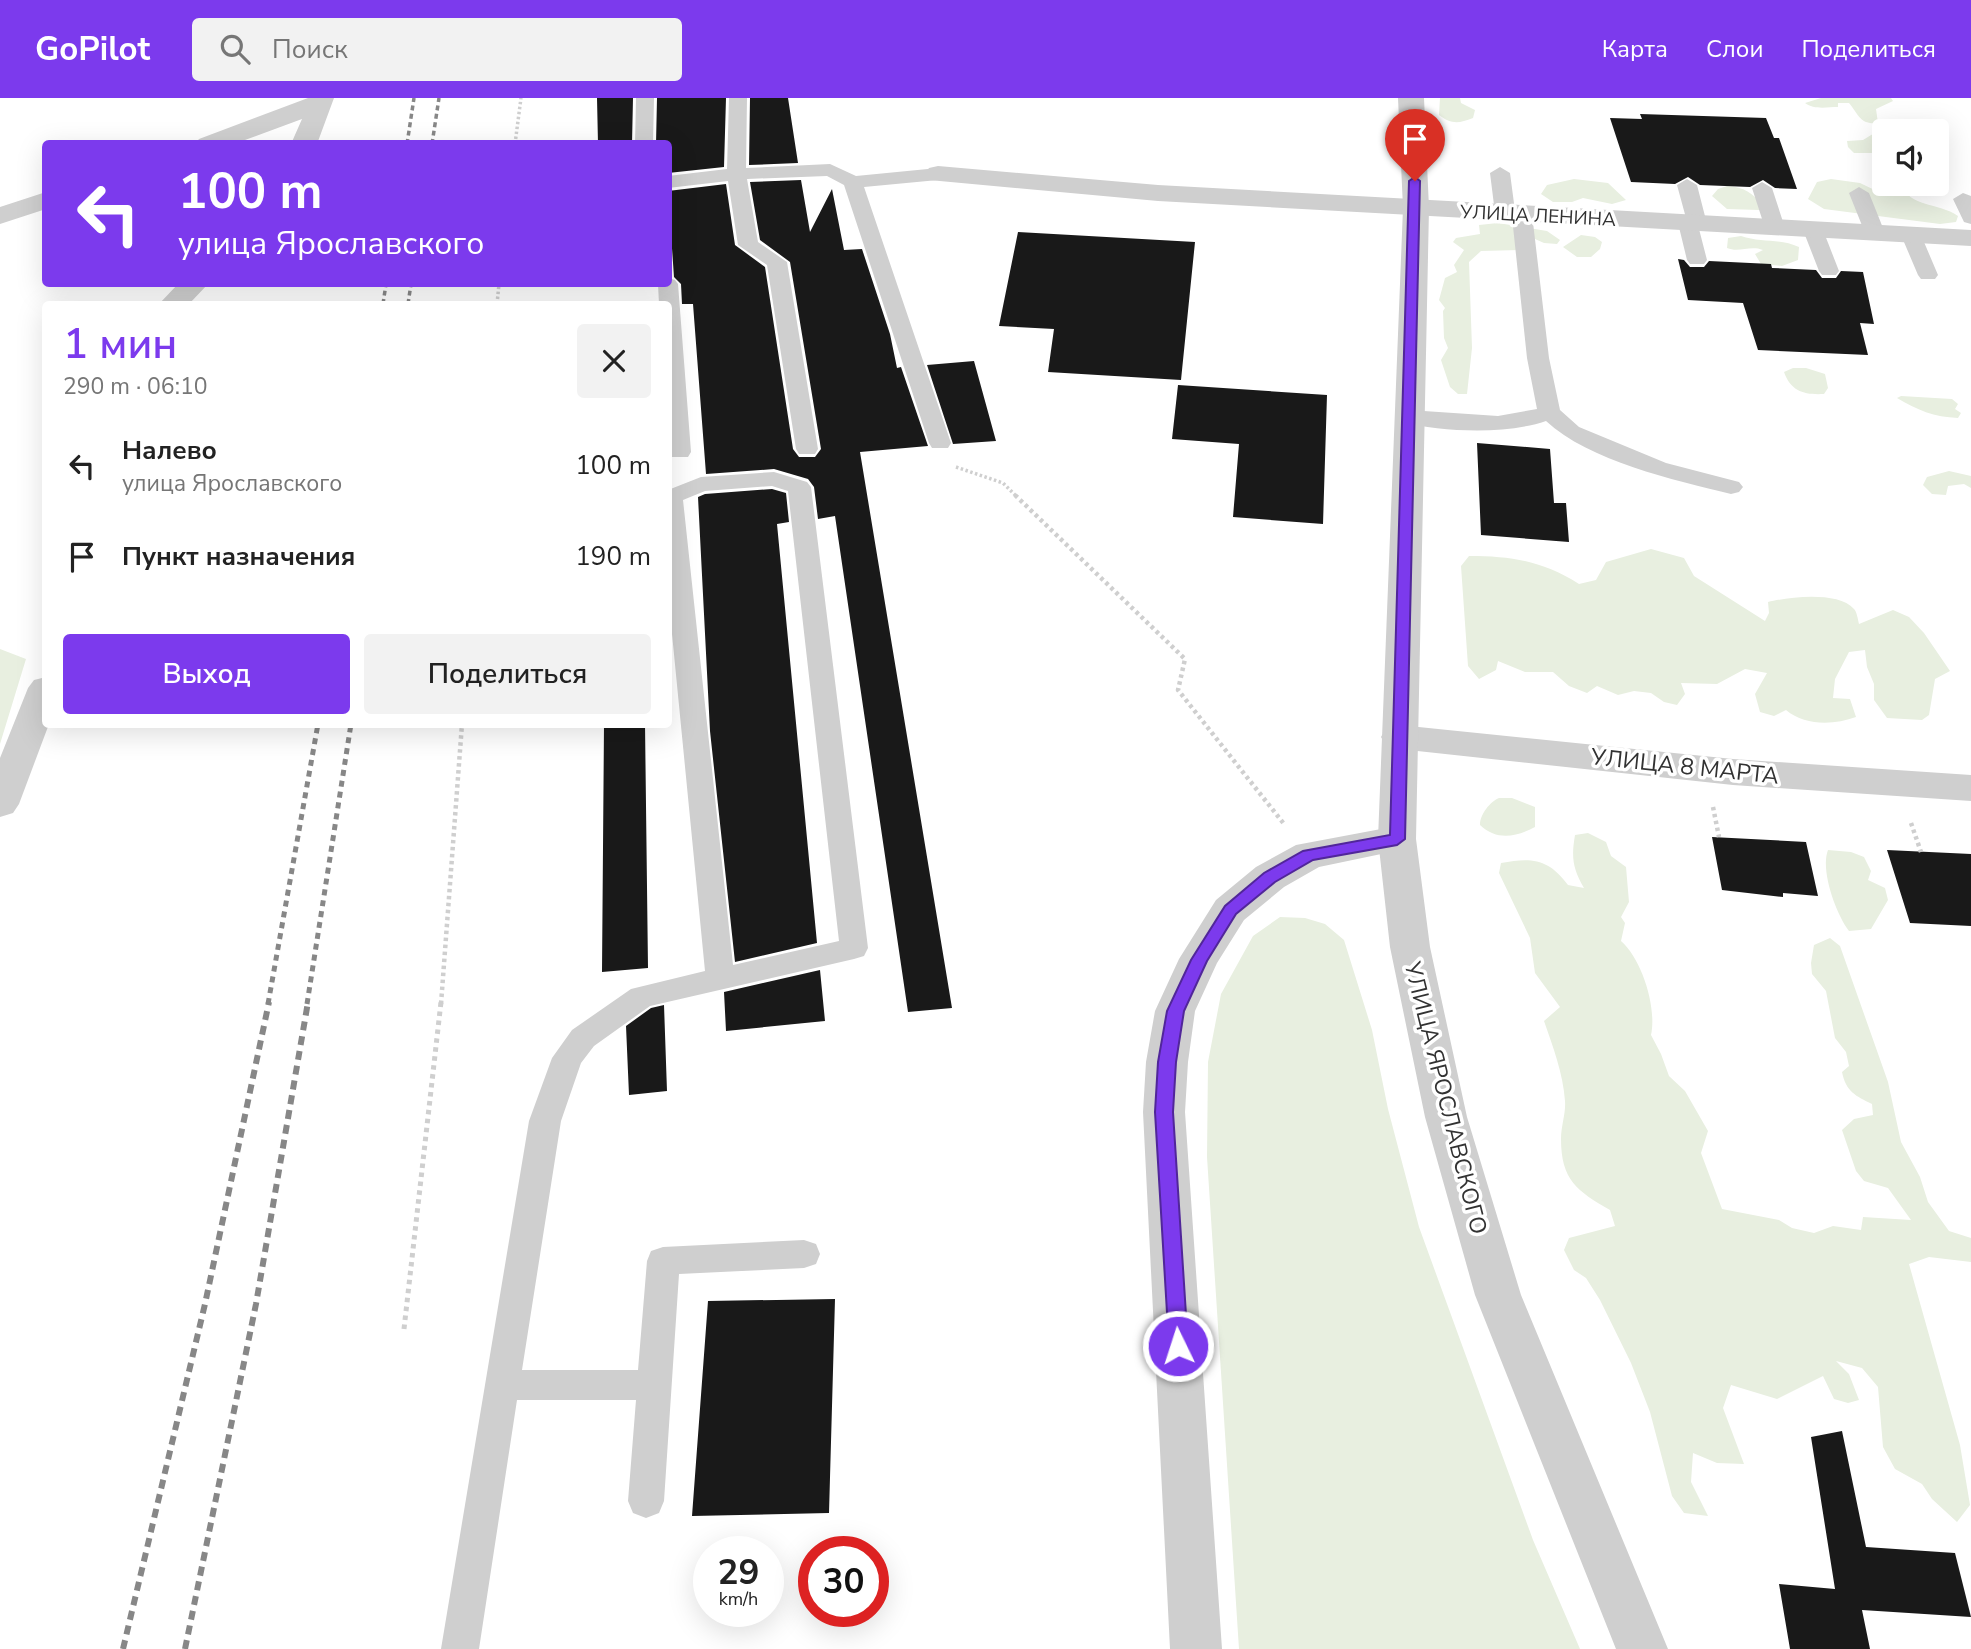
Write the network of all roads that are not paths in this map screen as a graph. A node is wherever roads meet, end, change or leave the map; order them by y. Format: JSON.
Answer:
{"nodes":[{"id":1,"x":645,"y":98,"type":"edge"},
{"id":2,"x":738,"y":98,"type":"edge"},
{"id":3,"x":1411,"y":98,"type":"edge"},
{"id":4,"x":321,"y":101,"type":"edge"},
{"id":5,"x":219,"y":140,"type":"edge"},
{"id":6,"x":306,"y":140,"type":"edge"},
{"id":7,"x":644,"y":140,"type":"edge"},
{"id":8,"x":1500,"y":173,"type":"dead end"},
{"id":9,"x":736,"y":174,"type":"junction"},
{"id":10,"x":938,"y":174,"type":"joint"},
{"id":11,"x":672,"y":182,"type":"edge"},
{"id":12,"x":853,"y":182,"type":"junction"},
{"id":13,"x":1687,"y":185,"type":"dead end"},
{"id":14,"x":1762,"y":188,"type":"dead end"},
{"id":15,"x":1859,"y":193,"type":"dead end"},
{"id":16,"x":1963,"y":199,"type":"dead end"},
{"id":17,"x":42,"y":201,"type":"edge"},
{"id":18,"x":1416,"y":208,"type":"junction"},
{"id":19,"x":1514,"y":214,"type":"junction"},
{"id":20,"x":0,"y":216,"type":"edge"},
{"id":21,"x":1971,"y":218,"type":"edge"},
{"id":22,"x":1693,"y":223,"type":"junction"},
{"id":23,"x":1775,"y":228,"type":"junction"},
{"id":24,"x":1813,"y":230,"type":"junction"},
{"id":25,"x":1875,"y":233,"type":"junction"},
{"id":26,"x":1911,"y":235,"type":"junction"},
{"id":27,"x":1971,"y":238,"type":"edge"},
{"id":28,"x":1698,"y":260,"type":"dead end"},
{"id":29,"x":1829,"y":271,"type":"dead end"},
{"id":30,"x":1928,"y":275,"type":"dead end"},
{"id":31,"x":191,"y":287,"type":"edge"},
{"id":32,"x":176,"y":301,"type":"edge"},
{"id":33,"x":672,"y":340,"type":"edge"},
{"id":34,"x":1549,"y":412,"type":"junction"},
{"id":35,"x":1409,"y":417,"type":"junction"},
{"id":36,"x":940,"y":443,"type":"road end"},
{"id":37,"x":807,"y":449,"type":"dead end"},
{"id":38,"x":680,"y":452,"type":"dead end"},
{"id":39,"x":1731,"y":486,"type":"dead end"},
{"id":40,"x":672,"y":497,"type":"edge"},
{"id":41,"x":672,"y":507,"type":"edge"},
{"id":42,"x":42,"y":698,"type":"edge"},
{"id":43,"x":1399,"y":737,"type":"junction"},
{"id":44,"x":1971,"y":788,"type":"edge"},
{"id":45,"x":0,"y":804,"type":"edge"},
{"id":46,"x":1397,"y":839,"type":"junction"},
{"id":47,"x":720,"y":978,"type":"junction"},
{"id":48,"x":804,"y":1254,"type":"dead end"},
{"id":49,"x":503,"y":1385,"type":"junction"},
{"id":50,"x":656,"y":1385,"type":"junction"},
{"id":51,"x":646,"y":1501,"type":"dead end"},
{"id":52,"x":460,"y":1649,"type":"edge"},
{"id":53,"x":1196,"y":1649,"type":"edge"},
{"id":54,"x":1642,"y":1649,"type":"edge"}],
"edges":[{"from":1,"to":7,"type":"lane"},
{"from":2,"to":9,"type":"lane"},
{"from":3,"to":18,"type":"street","name":"УЛИЦА ЯРОСЛАВСКОГО"},
{"from":4,"to":5,"type":"street"},
{"from":4,"to":6,"type":"street"},
{"from":8,"to":19,"type":"lane"},
{"from":9,"to":11,"type":"lane"},
{"from":9,"to":12,"type":"lane"},
{"from":9,"to":37,"type":"lane"},
{"from":10,"to":12,"type":"lane"},
{"from":10,"to":18,"type":"street","name":"УЛИЦА ЛЕНИНА"},
{"from":12,"to":36,"type":"lane"},
{"from":13,"to":22,"type":"lane"},
{"from":14,"to":23,"type":"lane"},
{"from":15,"to":25,"type":"lane"},
{"from":16,"to":21,"type":"lane"},
{"from":17,"to":20,"type":"street"},
{"from":18,"to":19,"type":"street","name":"УЛИЦА ЛЕНИНА"},
{"from":18,"to":35,"type":"street","name":"УЛИЦА ЯРОСЛАВСКОГО"},
{"from":19,"to":22,"type":"street","name":"УЛИЦА ЛЕНИНА"},
{"from":19,"to":34,"type":"lane"},
{"from":22,"to":23,"type":"street","name":"УЛИЦА ЛЕНИНА"},
{"from":22,"to":28,"type":"lane"},
{"from":23,"to":24,"type":"street","name":"УЛИЦА ЛЕНИНА"},
{"from":24,"to":25,"type":"street","name":"УЛИЦА ЛЕНИНА"},
{"from":24,"to":29,"type":"lane"},
{"from":25,"to":26,"type":"street","name":"УЛИЦА ЛЕНИНА"},
{"from":26,"to":27,"type":"street","name":"УЛИЦА ЛЕНИНА"},
{"from":26,"to":30,"type":"lane"},
{"from":31,"to":32,"type":"street"},
{"from":33,"to":38,"type":"lane"},
{"from":34,"to":35,"type":"lane"},
{"from":34,"to":39,"type":"lane"},
{"from":35,"to":43,"type":"street","name":"УЛИЦА ЯРОСЛАВСКОГО"},
{"from":40,"to":47,"type":"lane"},
{"from":41,"to":47,"type":"lane"},
{"from":42,"to":45,"type":"street"},
{"from":43,"to":44,"type":"street","name":"УЛИЦА 8 МАРТА"},
{"from":43,"to":46,"type":"street","name":"УЛИЦА ЯРОСЛАВСКОГО"},
{"from":46,"to":53,"type":"street"},
{"from":46,"to":54,"type":"street","name":"УЛИЦА ЯРОСЛАВСКОГО"},
{"from":47,"to":49,"type":"lane"},
{"from":48,"to":50,"type":"lane"},
{"from":49,"to":50,"type":"lane"},
{"from":49,"to":52,"type":"lane"},
{"from":50,"to":51,"type":"lane"}]}
